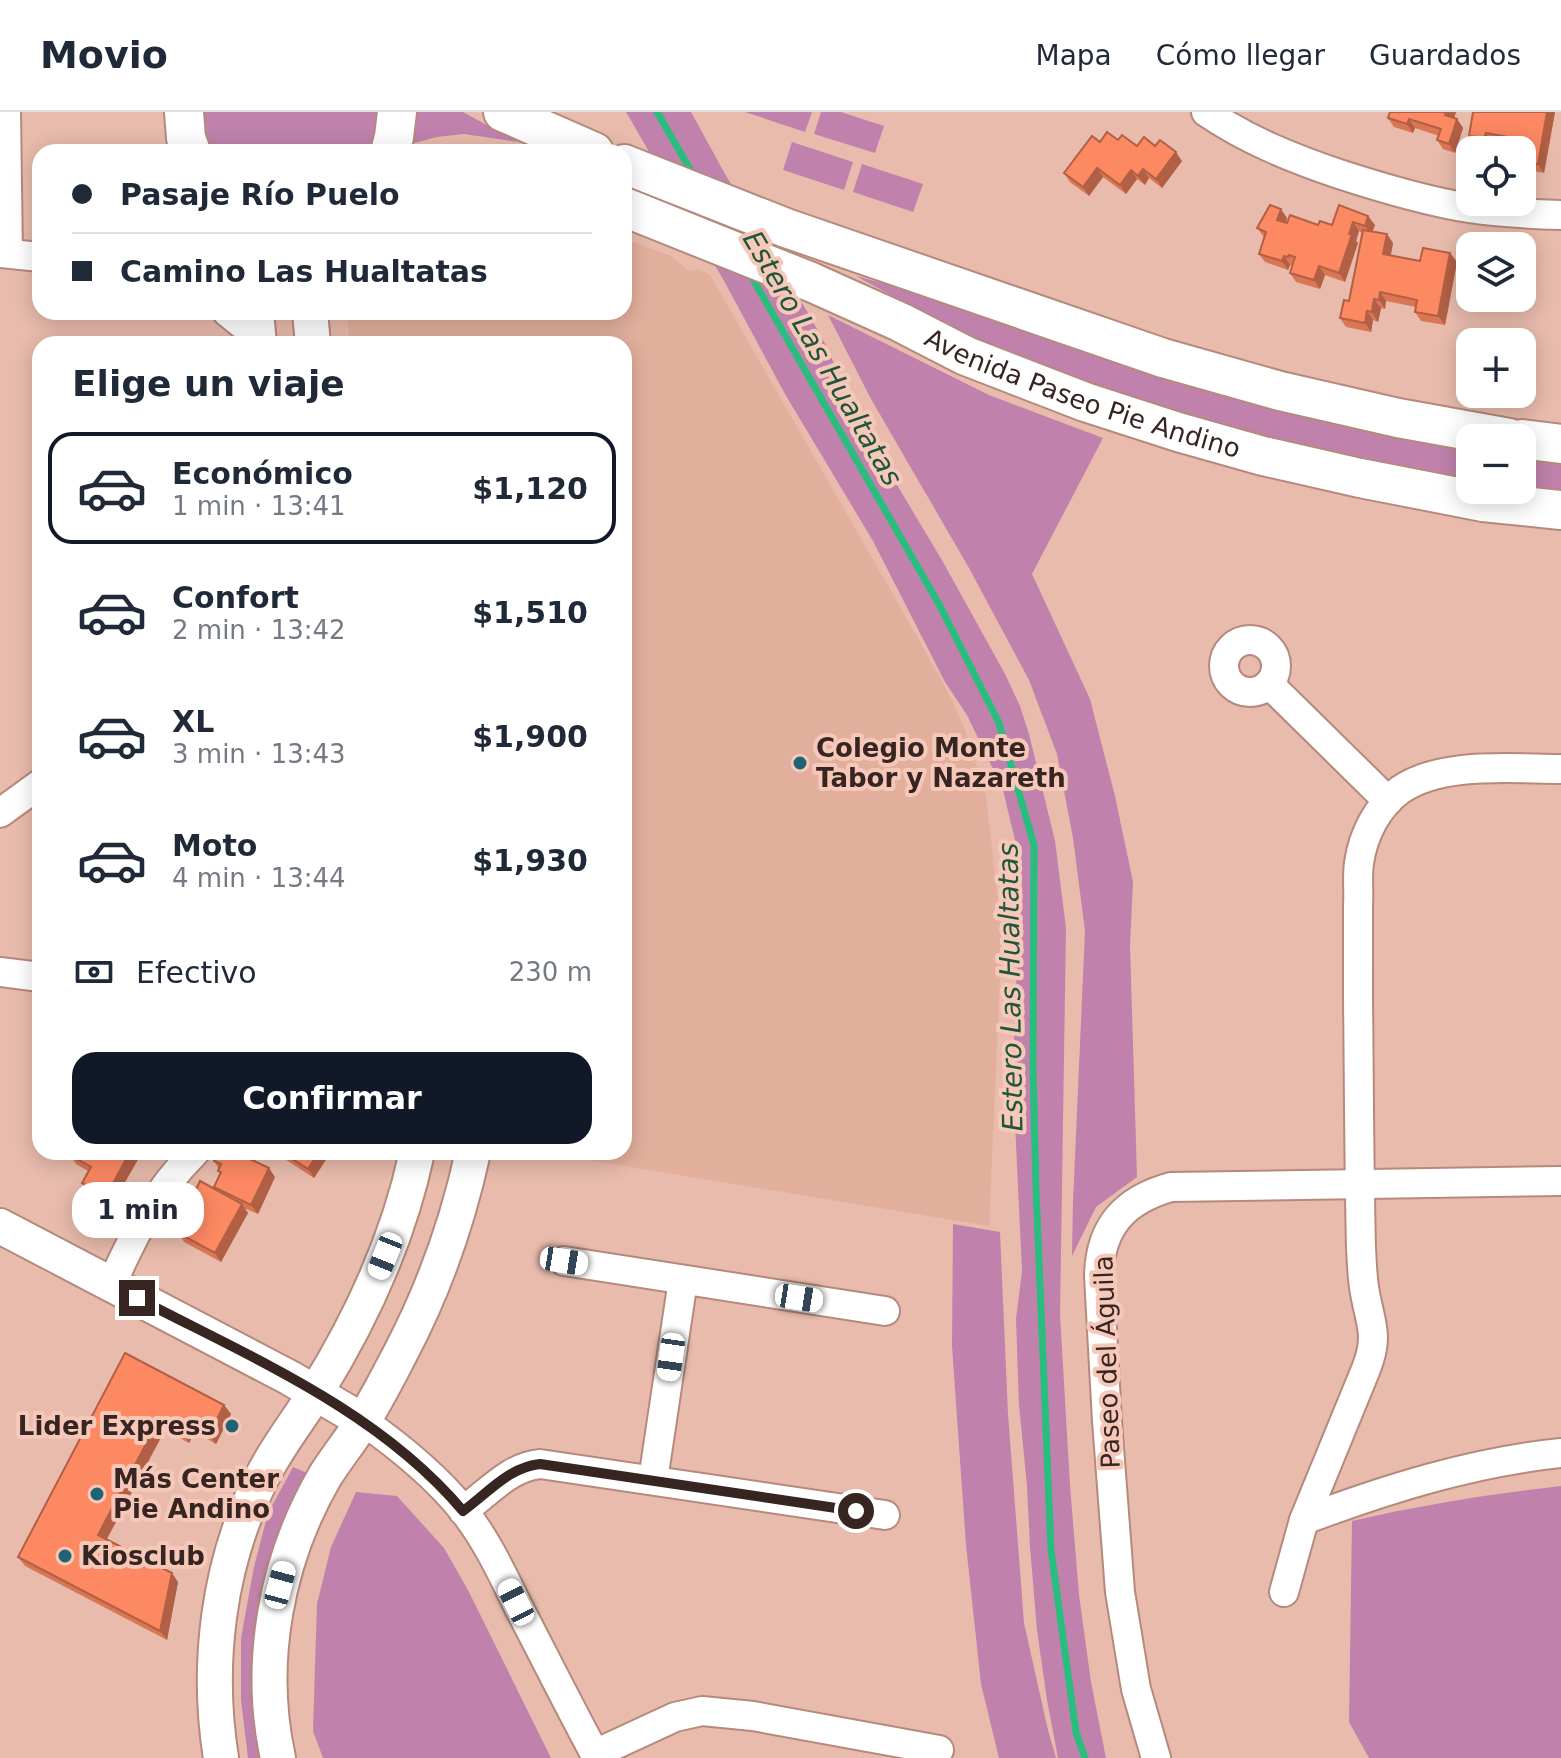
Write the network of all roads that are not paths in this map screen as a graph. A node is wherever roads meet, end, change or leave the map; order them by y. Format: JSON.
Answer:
{"nodes":[{"id":1,"x":6,"y":112,"type":"edge"},
{"id":2,"x":184,"y":112,"type":"edge"},
{"id":3,"x":397,"y":112,"type":"edge"},
{"id":4,"x":503,"y":112,"type":"edge"},
{"id":5,"x":1206,"y":112,"type":"edge"},
{"id":6,"x":188,"y":144,"type":"edge"},
{"id":7,"x":392,"y":144,"type":"edge"},
{"id":8,"x":576,"y":144,"type":"edge"},
{"id":9,"x":632,"y":167,"type":"edge"},
{"id":10,"x":632,"y":210,"type":"edge"},
{"id":11,"x":1561,"y":215,"type":"edge"},
{"id":12,"x":4,"y":253,"type":"edge"},
{"id":13,"x":32,"y":256,"type":"edge"},
{"id":14,"x":240,"y":320,"type":"edge"},
{"id":15,"x":257,"y":331,"type":"edge"},
{"id":16,"x":1456,"y":428,"type":"edge"},
{"id":17,"x":1536,"y":441,"type":"edge"},
{"id":18,"x":1561,"y":444,"type":"edge"},
{"id":19,"x":1561,"y":510,"type":"edge"},
{"id":20,"x":1269,"y":684,"type":"dead end"},
{"id":21,"x":1561,"y":769,"type":"edge"},
{"id":22,"x":32,"y":790,"type":"edge"},
{"id":23,"x":1388,"y":801,"type":"junction"},
{"id":24,"x":0,"y":813,"type":"edge"},
{"id":25,"x":0,"y":972,"type":"edge"},
{"id":26,"x":32,"y":976,"type":"edge"},
{"id":27,"x":188,"y":1160,"type":"edge"},
{"id":28,"x":415,"y":1160,"type":"edge"},
{"id":29,"x":471,"y":1160,"type":"edge"},
{"id":30,"x":1561,"y":1181,"type":"edge"},
{"id":31,"x":1360,"y":1184,"type":"junction"},
{"id":32,"x":0,"y":1226,"type":"edge"},
{"id":33,"x":564,"y":1261,"type":"dead end"},
{"id":34,"x":683,"y":1280,"type":"junction"},
{"id":35,"x":111,"y":1285,"type":"junction"},
{"id":36,"x":885,"y":1311,"type":"dead end"},
{"id":37,"x":316,"y":1392,"type":"junction"},
{"id":38,"x":363,"y":1421,"type":"junction"},
{"id":39,"x":1561,"y":1453,"type":"edge"},
{"id":40,"x":653,"y":1480,"type":"junction"},
{"id":41,"x":463,"y":1511,"type":"junction"},
{"id":42,"x":885,"y":1515,"type":"dead end"},
{"id":43,"x":1304,"y":1520,"type":"junction"},
{"id":44,"x":1284,"y":1592,"type":"dead end"},
{"id":45,"x":939,"y":1750,"type":"dead end"},
{"id":46,"x":596,"y":1756,"type":"edge"},
{"id":47,"x":221,"y":1758,"type":"edge"},
{"id":48,"x":278,"y":1758,"type":"edge"},
{"id":49,"x":1156,"y":1758,"type":"edge"}],
"edges":[{"from":1,"to":12,"type":"street"},
{"from":2,"to":6,"type":"main road"},
{"from":3,"to":7,"type":"main road"},
{"from":4,"to":8,"type":"main road"},
{"from":5,"to":11,"type":"street"},
{"from":9,"to":16,"type":"main road"},
{"from":10,"to":19,"type":"main road","name":"Avenida Paseo Pie Andino"},
{"from":12,"to":13,"type":"street"},
{"from":14,"to":15,"type":"street"},
{"from":17,"to":18,"type":"main road"},
{"from":20,"to":23,"type":"street"},
{"from":21,"to":23,"type":"street"},
{"from":22,"to":24,"type":"street"},
{"from":23,"to":31,"type":"street"},
{"from":25,"to":26,"type":"street"},
{"from":27,"to":35,"type":"street"},
{"from":28,"to":37,"type":"street"},
{"from":29,"to":38,"type":"street"},
{"from":30,"to":31,"type":"street","name":"Paseo del Águila"},
{"from":31,"to":43,"type":"street"},
{"from":31,"to":49,"type":"street","name":"Paseo del Águila"},
{"from":32,"to":35,"type":"street"},
{"from":33,"to":34,"type":"street"},
{"from":34,"to":36,"type":"street"},
{"from":34,"to":40,"type":"street"},
{"from":35,"to":37,"type":"street"},
{"from":37,"to":38,"type":"street"},
{"from":37,"to":47,"type":"street"},
{"from":38,"to":41,"type":"street"},
{"from":38,"to":48,"type":"street"},
{"from":39,"to":43,"type":"street"},
{"from":40,"to":41,"type":"street"},
{"from":40,"to":42,"type":"street"},
{"from":41,"to":46,"type":"street"},
{"from":43,"to":44,"type":"street"},
{"from":45,"to":46,"type":"street"}]}
